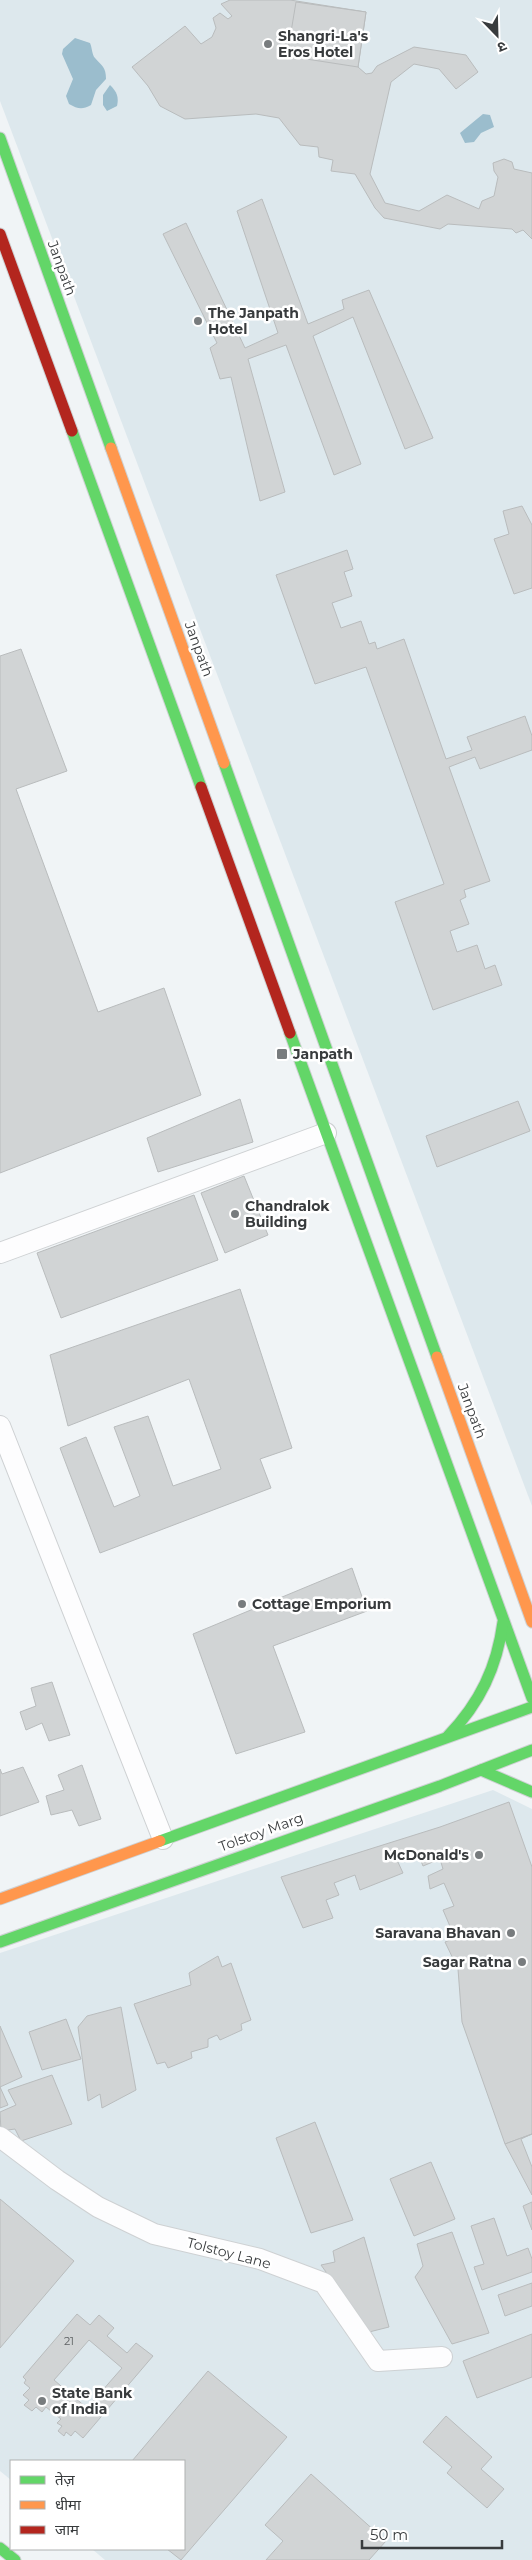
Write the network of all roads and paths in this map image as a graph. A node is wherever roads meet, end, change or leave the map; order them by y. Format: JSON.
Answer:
{"nodes":[{"id":1,"x":0,"y":138,"type":"edge"},
{"id":2,"x":1,"y":241,"type":"edge"},
{"id":3,"x":326,"y":1133,"type":"junction"},
{"id":4,"x":0,"y":1252,"type":"edge"},
{"id":5,"x":0,"y":1426,"type":"edge"},
{"id":6,"x":503,"y":1620,"type":"junction"},
{"id":7,"x":532,"y":1622,"type":"edge"},
{"id":8,"x":532,"y":1698,"type":"edge"},
{"id":9,"x":532,"y":1707,"type":"edge"},
{"id":10,"x":444,"y":1740,"type":"junction"},
{"id":11,"x":532,"y":1750,"type":"edge"},
{"id":12,"x":481,"y":1770,"type":"junction"},
{"id":13,"x":532,"y":1792,"type":"edge"},
{"id":14,"x":163,"y":1839,"type":"junction"},
{"id":15,"x":0,"y":1899,"type":"edge"},
{"id":16,"x":0,"y":1942,"type":"edge"},
{"id":17,"x":0,"y":2137,"type":"edge"},
{"id":18,"x":442,"y":2357,"type":"dead end"},
{"id":19,"x":0,"y":2548,"type":"edge"},
{"id":20,"x":14,"y":2560,"type":"edge"}],
"edges":[{"from":1,"to":7,"type":"main road","name":"Janpath"},
{"from":2,"to":3,"type":"main road"},
{"from":3,"to":4,"type":"street"},
{"from":3,"to":6,"type":"main road"},
{"from":5,"to":14,"type":"street"},
{"from":6,"to":8,"type":"main road"},
{"from":6,"to":10,"type":"main road"},
{"from":9,"to":10,"type":"main road","name":"Tolstoy Marg"},
{"from":10,"to":14,"type":"main road","name":"Tolstoy Marg"},
{"from":11,"to":12,"type":"main road","name":"Tolstoy Marg"},
{"from":12,"to":13,"type":"main road"},
{"from":12,"to":16,"type":"main road","name":"Tolstoy Marg"},
{"from":14,"to":15,"type":"main road","name":"Tolstoy Marg"},
{"from":17,"to":18,"type":"street","name":"Tolstoy Lane"},
{"from":19,"to":20,"type":"main road"}]}
